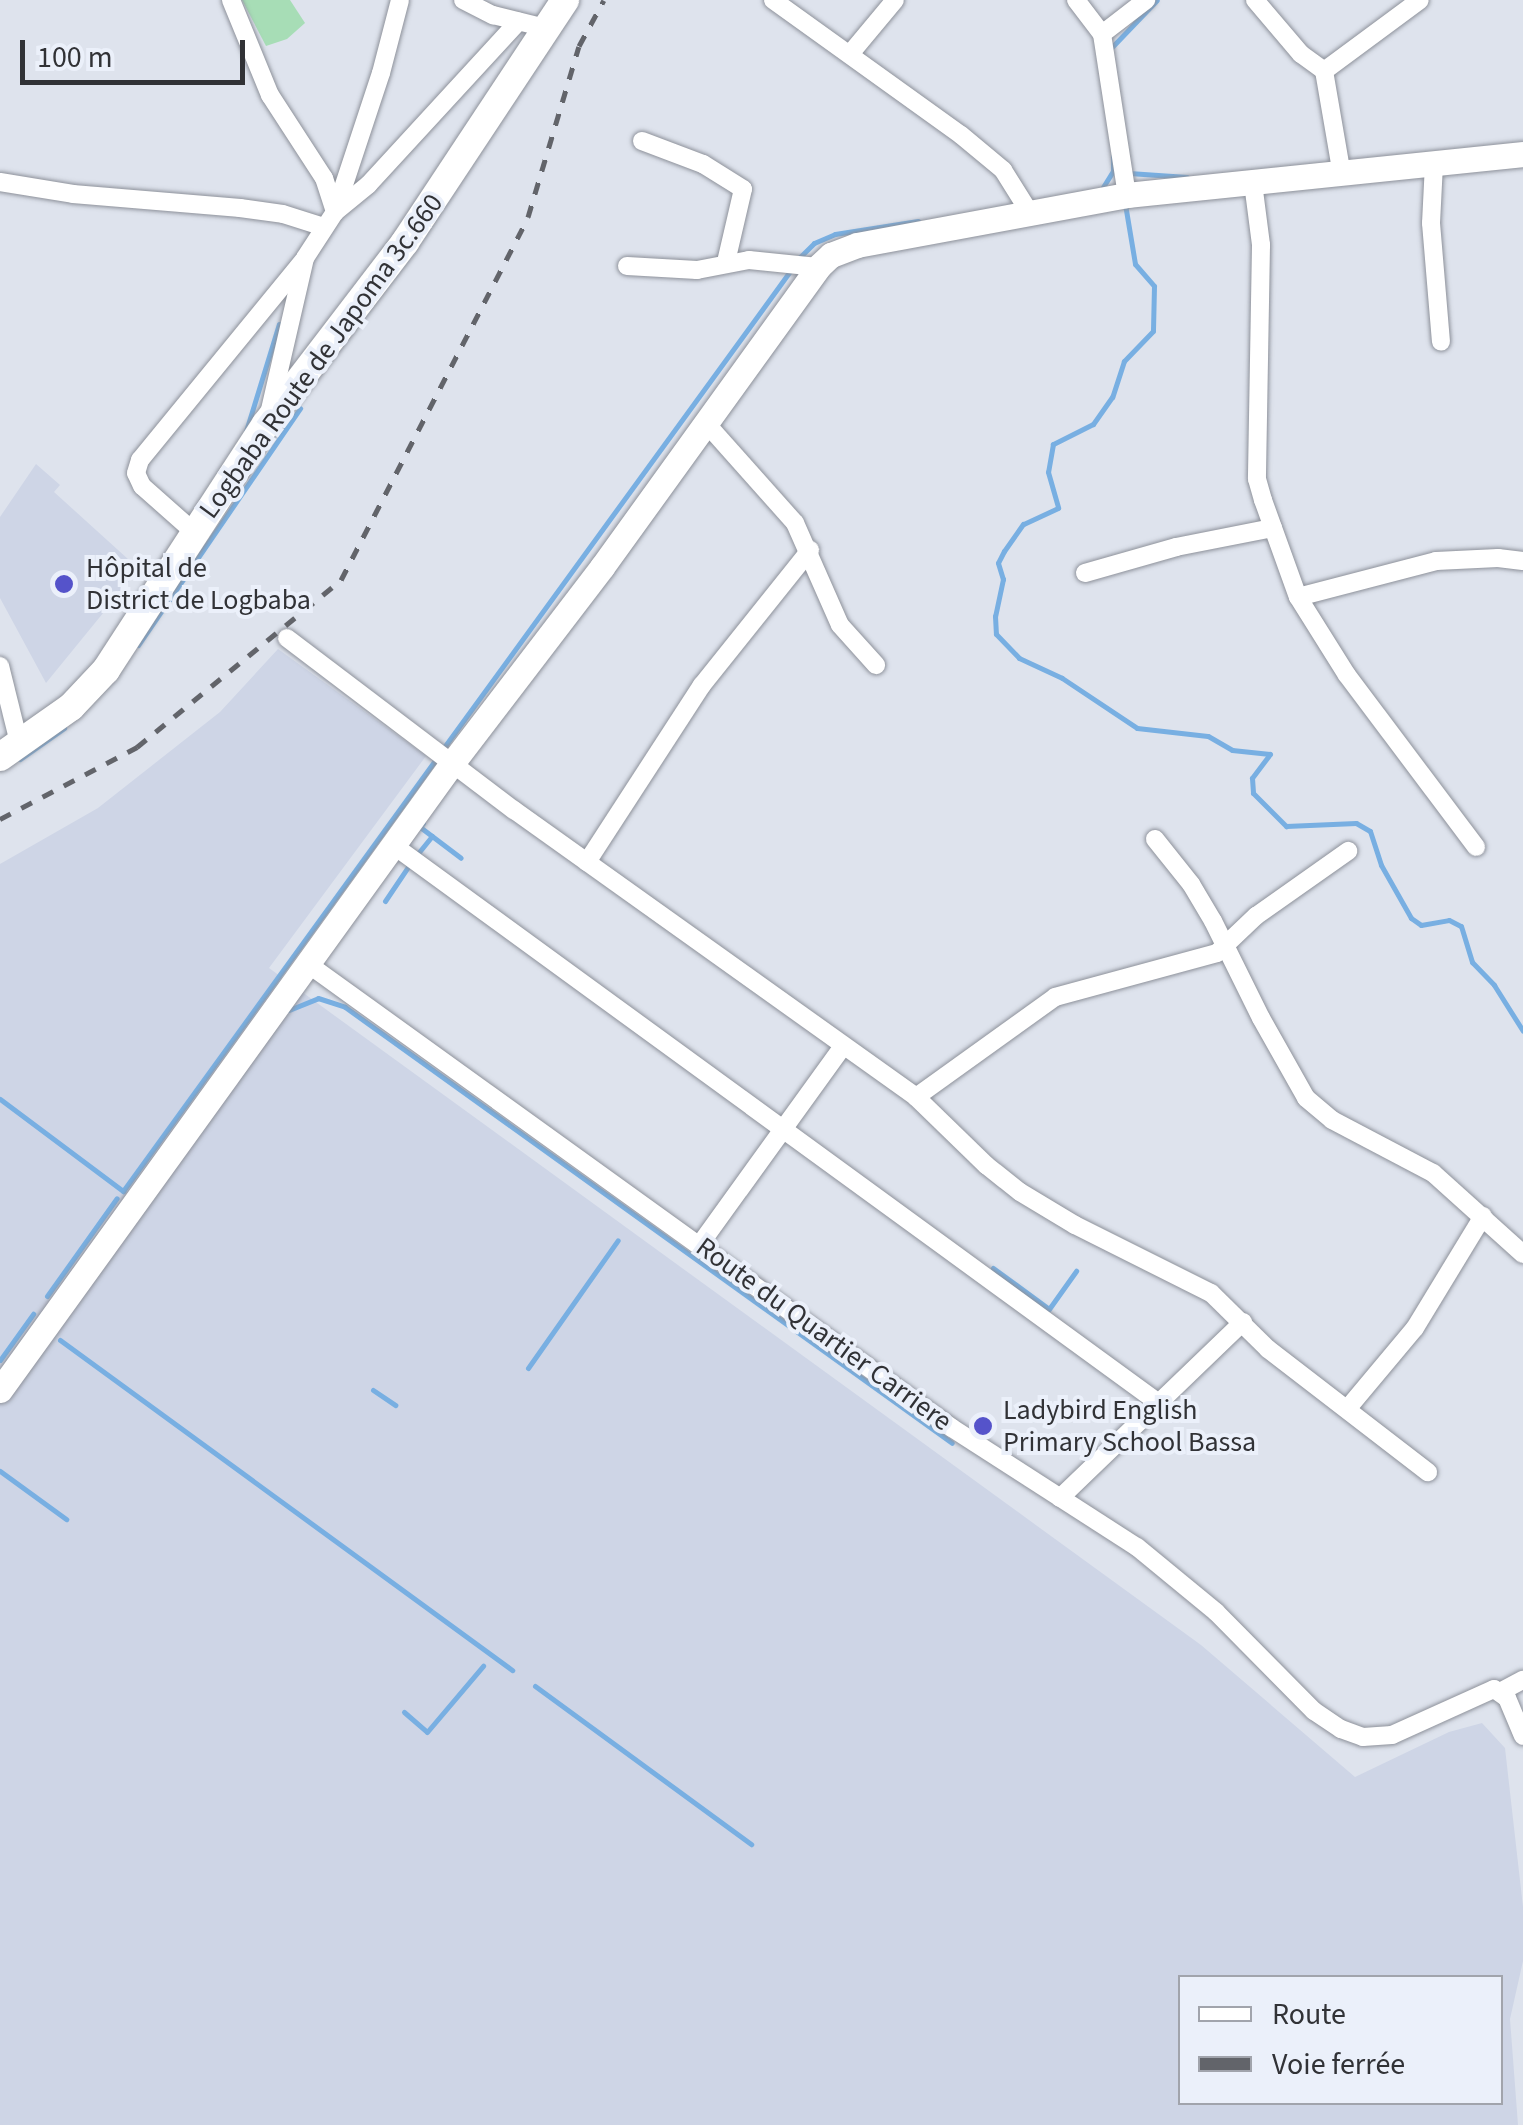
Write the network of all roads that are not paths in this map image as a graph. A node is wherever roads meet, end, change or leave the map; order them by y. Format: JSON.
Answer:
{"nodes":[{"id":1,"x":230,"y":0,"type":"edge"},
{"id":2,"x":400,"y":0,"type":"edge"},
{"id":3,"x":463,"y":0,"type":"edge"},
{"id":4,"x":565,"y":0,"type":"edge"},
{"id":5,"x":772,"y":0,"type":"edge"},
{"id":6,"x":895,"y":0,"type":"edge"},
{"id":7,"x":1076,"y":0,"type":"edge"},
{"id":8,"x":1146,"y":0,"type":"edge"},
{"id":9,"x":1255,"y":0,"type":"edge"},
{"id":10,"x":1420,"y":0,"type":"edge"},
{"id":11,"x":518,"y":22,"type":"junction"},
{"id":12,"x":546,"y":28,"type":"junction"},
{"id":13,"x":1102,"y":34,"type":"junction"},
{"id":14,"x":850,"y":54,"type":"junction"},
{"id":15,"x":1324,"y":71,"type":"junction"},
{"id":16,"x":642,"y":141,"type":"dead end"},
{"id":17,"x":1523,"y":154,"type":"edge"},
{"id":18,"x":1434,"y":164,"type":"junction"},
{"id":19,"x":1342,"y":175,"type":"junction"},
{"id":20,"x":0,"y":182,"type":"edge"},
{"id":21,"x":1253,"y":184,"type":"junction"},
{"id":22,"x":1126,"y":194,"type":"junction"},
{"id":23,"x":1030,"y":213,"type":"junction"},
{"id":24,"x":329,"y":220,"type":"junction"},
{"id":25,"x":305,"y":258,"type":"junction"},
{"id":26,"x":726,"y":262,"type":"junction"},
{"id":27,"x":627,"y":266,"type":"dead end"},
{"id":28,"x":818,"y":266,"type":"junction"},
{"id":29,"x":1441,"y":342,"type":"dead end"},
{"id":30,"x":705,"y":422,"type":"junction"},
{"id":31,"x":266,"y":424,"type":"junction"},
{"id":32,"x":1274,"y":528,"type":"junction"},
{"id":33,"x":194,"y":532,"type":"junction"},
{"id":34,"x":810,"y":550,"type":"junction"},
{"id":35,"x":1523,"y":561,"type":"edge"},
{"id":36,"x":1085,"y":573,"type":"dead end"},
{"id":37,"x":1298,"y":597,"type":"junction"},
{"id":38,"x":287,"y":638,"type":"dead end"},
{"id":39,"x":876,"y":665,"type":"dead end"},
{"id":40,"x":0,"y":666,"type":"edge"},
{"id":41,"x":10,"y":752,"type":"edge"},
{"id":42,"x":453,"y":762,"type":"junction"},
{"id":43,"x":1155,"y":839,"type":"dead end"},
{"id":44,"x":392,"y":845,"type":"junction"},
{"id":45,"x":1476,"y":847,"type":"dead end"},
{"id":46,"x":1348,"y":850,"type":"dead end"},
{"id":47,"x":587,"y":862,"type":"junction"},
{"id":48,"x":1225,"y":948,"type":"junction"},
{"id":49,"x":308,"y":964,"type":"junction"},
{"id":50,"x":842,"y":1046,"type":"junction"},
{"id":51,"x":916,"y":1097,"type":"junction"},
{"id":52,"x":780,"y":1128,"type":"junction"},
{"id":53,"x":1484,"y":1216,"type":"junction"},
{"id":54,"x":701,"y":1243,"type":"junction"},
{"id":55,"x":1523,"y":1254,"type":"edge"},
{"id":56,"x":1244,"y":1322,"type":"junction"},
{"id":57,"x":0,"y":1390,"type":"edge"},
{"id":58,"x":1156,"y":1401,"type":"junction"},
{"id":59,"x":1348,"y":1408,"type":"junction"},
{"id":60,"x":1428,"y":1472,"type":"dead end"},
{"id":61,"x":1060,"y":1498,"type":"junction"},
{"id":62,"x":1523,"y":1680,"type":"edge"},
{"id":63,"x":1500,"y":1692,"type":"junction"},
{"id":64,"x":1523,"y":1736,"type":"edge"}],
"edges":[{"from":1,"to":24,"type":"street"},
{"from":2,"to":24,"type":"street"},
{"from":3,"to":11,"type":"street"},
{"from":4,"to":12,"type":"main road","name":"Logbaba Route de Japoma 3c.660"},
{"from":5,"to":14,"type":"street"},
{"from":6,"to":14,"type":"street"},
{"from":7,"to":13,"type":"street"},
{"from":8,"to":13,"type":"street"},
{"from":9,"to":15,"type":"street"},
{"from":10,"to":15,"type":"street"},
{"from":11,"to":12,"type":"street"},
{"from":11,"to":24,"type":"street"},
{"from":12,"to":31,"type":"main road","name":"Logbaba Route de Japoma 3c.660"},
{"from":13,"to":22,"type":"street"},
{"from":14,"to":23,"type":"street"},
{"from":15,"to":19,"type":"street"},
{"from":16,"to":26,"type":"street"},
{"from":17,"to":18,"type":"main road"},
{"from":18,"to":19,"type":"main road"},
{"from":18,"to":29,"type":"street"},
{"from":19,"to":21,"type":"main road"},
{"from":20,"to":24,"type":"street"},
{"from":21,"to":22,"type":"main road"},
{"from":21,"to":32,"type":"street"},
{"from":22,"to":23,"type":"main road"},
{"from":23,"to":28,"type":"main road"},
{"from":24,"to":25,"type":"street"},
{"from":25,"to":31,"type":"street"},
{"from":25,"to":33,"type":"street"},
{"from":26,"to":27,"type":"street"},
{"from":26,"to":28,"type":"street"},
{"from":28,"to":30,"type":"main road"},
{"from":30,"to":34,"type":"street"},
{"from":30,"to":42,"type":"main road"},
{"from":31,"to":33,"type":"main road","name":"Logbaba Route de Japoma 3c.660"},
{"from":32,"to":36,"type":"street"},
{"from":32,"to":37,"type":"street"},
{"from":33,"to":41,"type":"main road","name":"Logbaba Route de Japoma 3c.660"},
{"from":34,"to":39,"type":"street"},
{"from":34,"to":47,"type":"street"},
{"from":35,"to":37,"type":"street"},
{"from":37,"to":45,"type":"street"},
{"from":38,"to":42,"type":"street"},
{"from":40,"to":41,"type":"street"},
{"from":42,"to":44,"type":"main road"},
{"from":42,"to":47,"type":"street"},
{"from":43,"to":48,"type":"street"},
{"from":44,"to":49,"type":"main road"},
{"from":44,"to":52,"type":"street"},
{"from":46,"to":48,"type":"street"},
{"from":47,"to":50,"type":"street"},
{"from":48,"to":51,"type":"street"},
{"from":48,"to":53,"type":"street"},
{"from":49,"to":54,"type":"street","name":"Route du Quartier Carriere"},
{"from":49,"to":57,"type":"main road"},
{"from":50,"to":51,"type":"street"},
{"from":50,"to":52,"type":"street"},
{"from":51,"to":56,"type":"street"},
{"from":52,"to":54,"type":"street"},
{"from":52,"to":58,"type":"street"},
{"from":53,"to":55,"type":"street"},
{"from":53,"to":59,"type":"street"},
{"from":54,"to":61,"type":"street","name":"Route du Quartier Carriere"},
{"from":56,"to":58,"type":"street"},
{"from":56,"to":59,"type":"street"},
{"from":58,"to":61,"type":"street"},
{"from":59,"to":60,"type":"street"},
{"from":61,"to":63,"type":"street","name":"Route du Quartier Carriere"},
{"from":62,"to":63,"type":"street","name":"Route du Quartier Carriere"},
{"from":63,"to":64,"type":"street"}]}
